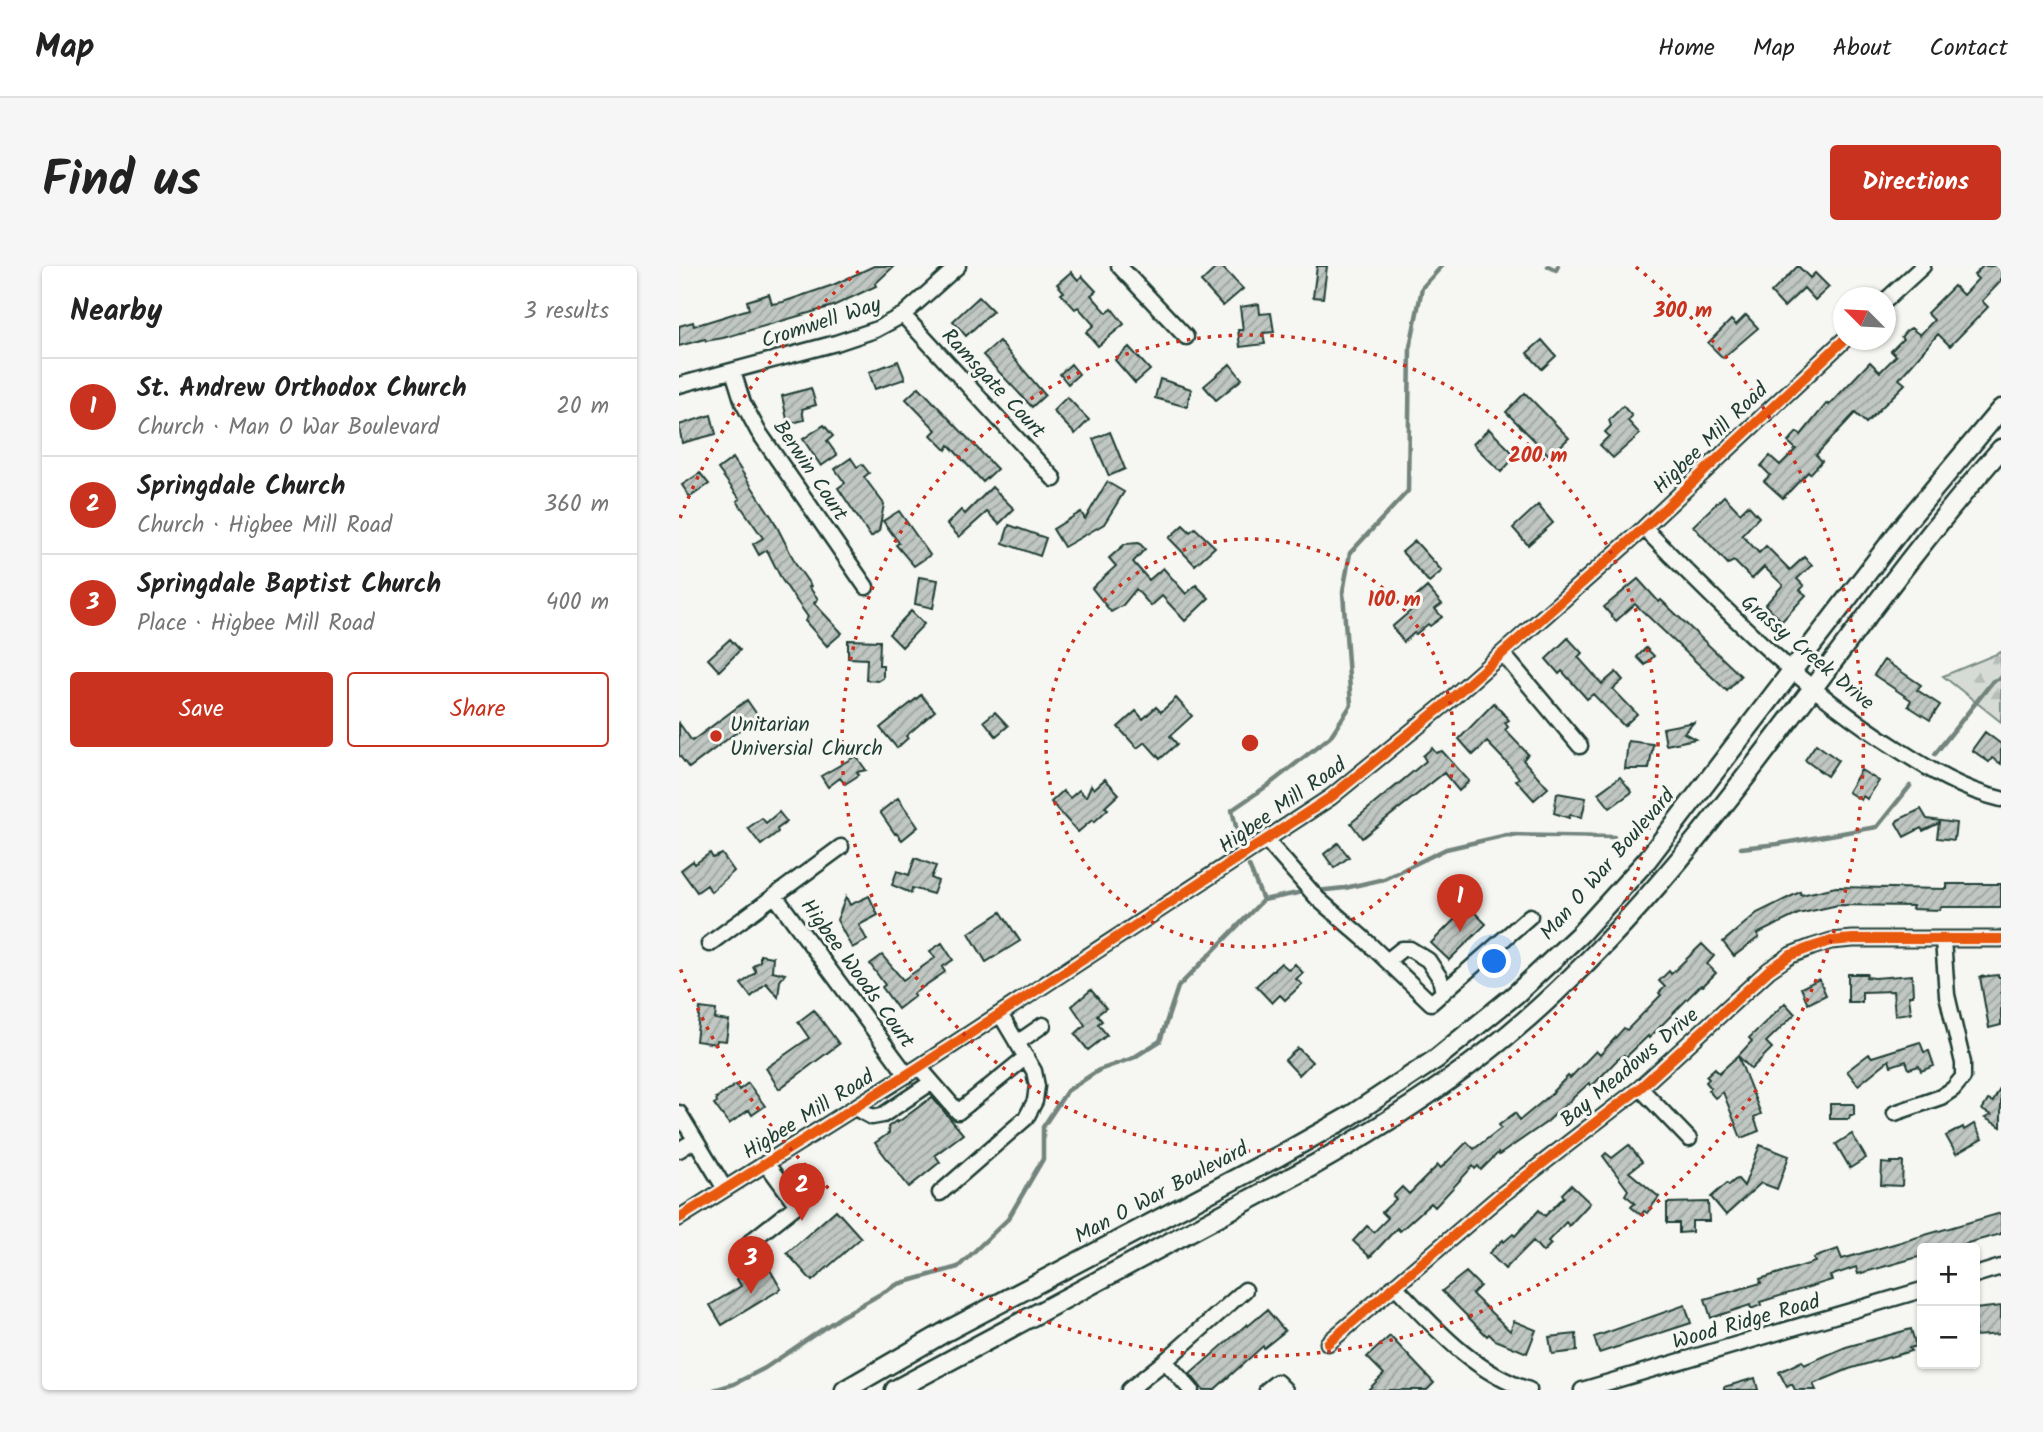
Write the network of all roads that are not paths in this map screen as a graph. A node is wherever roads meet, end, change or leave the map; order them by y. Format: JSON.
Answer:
{"nodes":[{"id":1,"x":958,"y":266,"type":"edge"},
{"id":2,"x":1119,"y":266,"type":"edge"},
{"id":3,"x":1923,"y":266,"type":"edge"},
{"id":4,"x":1896,"y":291,"type":"edge"},
{"id":5,"x":903,"y":315,"type":"junction"},
{"id":6,"x":1186,"y":337,"type":"dead end"},
{"id":7,"x":1833,"y":350,"type":"edge"},
{"id":8,"x":733,"y":371,"type":"junction"},
{"id":9,"x":679,"y":386,"type":"edge"},
{"id":10,"x":2001,"y":409,"type":"edge"},
{"id":11,"x":2001,"y":449,"type":"edge"},
{"id":12,"x":1053,"y":478,"type":"dead end"},
{"id":13,"x":1644,"y":528,"type":"junction"},
{"id":14,"x":866,"y":587,"type":"dead end"},
{"id":15,"x":1503,"y":654,"type":"junction"},
{"id":16,"x":1792,"y":672,"type":"junction"},
{"id":17,"x":1812,"y":688,"type":"junction"},
{"id":18,"x":1580,"y":746,"type":"dead end"},
{"id":19,"x":2001,"y":799,"type":"edge"},
{"id":20,"x":1267,"y":841,"type":"junction"},
{"id":21,"x":841,"y":848,"type":"dead end"},
{"id":22,"x":775,"y":896,"type":"junction"},
{"id":23,"x":1530,"y":916,"type":"dead end"},
{"id":24,"x":2001,"y":939,"type":"edge"},
{"id":25,"x":1943,"y":940,"type":"junction"},
{"id":26,"x":709,"y":944,"type":"dead end"},
{"id":27,"x":1387,"y":961,"type":"junction"},
{"id":28,"x":1443,"y":993,"type":"junction"},
{"id":29,"x":1000,"y":1014,"type":"junction"},
{"id":30,"x":1044,"y":1026,"type":"dead end"},
{"id":31,"x":1017,"y":1043,"type":"junction"},
{"id":32,"x":1026,"y":1057,"type":"junction"},
{"id":33,"x":913,"y":1071,"type":"junction"},
{"id":34,"x":932,"y":1082,"type":"junction"},
{"id":35,"x":1640,"y":1088,"type":"junction"},
{"id":36,"x":855,"y":1108,"type":"junction"},
{"id":37,"x":679,"y":1113,"type":"edge"},
{"id":38,"x":1895,"y":1113,"type":"dead end"},
{"id":39,"x":1689,"y":1139,"type":"dead end"},
{"id":40,"x":695,"y":1140,"type":"junction"},
{"id":41,"x":679,"y":1150,"type":"edge"},
{"id":42,"x":765,"y":1163,"type":"junction"},
{"id":43,"x":725,"y":1189,"type":"junction"},
{"id":44,"x":940,"y":1193,"type":"dead end"},
{"id":45,"x":679,"y":1218,"type":"edge"},
{"id":46,"x":750,"y":1242,"type":"dead end"},
{"id":47,"x":2001,"y":1267,"type":"edge"},
{"id":48,"x":1980,"y":1273,"type":"edge"},
{"id":49,"x":1395,"y":1286,"type":"junction"},
{"id":50,"x":1245,"y":1290,"type":"dead end"},
{"id":51,"x":1917,"y":1291,"type":"edge"},
{"id":52,"x":1328,"y":1343,"type":"dead end"},
{"id":53,"x":1165,"y":1361,"type":"junction"},
{"id":54,"x":845,"y":1390,"type":"edge"},
{"id":55,"x":895,"y":1390,"type":"edge"},
{"id":56,"x":1129,"y":1390,"type":"edge"},
{"id":57,"x":1191,"y":1390,"type":"edge"},
{"id":58,"x":1529,"y":1390,"type":"edge"},
{"id":59,"x":1582,"y":1390,"type":"edge"}],
"edges":[{"from":1,"to":5,"type":"street","name":"Cromwell Way"},
{"from":2,"to":6,"type":"street"},
{"from":3,"to":4,"type":"street"},
{"from":5,"to":8,"type":"street","name":"Cromwell Way"},
{"from":5,"to":12,"type":"street","name":"Ramsgate Court"},
{"from":7,"to":13,"type":"street","name":"Higbee Mill Road"},
{"from":8,"to":9,"type":"street","name":"Cromwell Way"},
{"from":8,"to":14,"type":"street","name":"Berwin Court"},
{"from":10,"to":16,"type":"main road","name":"Man O War Boulevard"},
{"from":11,"to":17,"type":"main road"},
{"from":13,"to":15,"type":"street","name":"Higbee Mill Road"},
{"from":13,"to":16,"type":"street","name":"Grassy Creek Drive"},
{"from":15,"to":18,"type":"street"},
{"from":15,"to":20,"type":"street","name":"Higbee Mill Road"},
{"from":16,"to":17,"type":"street","name":"Grassy Creek Drive"},
{"from":16,"to":54,"type":"main road","name":"Man O War Boulevard"},
{"from":17,"to":19,"type":"street","name":"Grassy Creek Drive"},
{"from":17,"to":55,"type":"main road"},
{"from":20,"to":27,"type":"street"},
{"from":20,"to":29,"type":"street","name":"Higbee Mill Road"},
{"from":21,"to":22,"type":"street","name":"Higbee Woods Court"},
{"from":22,"to":26,"type":"street","name":"Higbee Woods Court"},
{"from":22,"to":33,"type":"street","name":"Higbee Woods Court"},
{"from":23,"to":28,"type":"street"},
{"from":24,"to":25,"type":"street","name":"Bay Meadows Drive"},
{"from":25,"to":35,"type":"street","name":"Bay Meadows Drive"},
{"from":25,"to":38,"type":"street"},
{"from":27,"to":28,"type":"street"},
{"from":27,"to":28,"type":"street"},
{"from":29,"to":31,"type":"street"},
{"from":29,"to":33,"type":"street","name":"Higbee Mill Road"},
{"from":30,"to":31,"type":"street"},
{"from":31,"to":32,"type":"street"},
{"from":32,"to":34,"type":"street","name":"Higbee Woods Court"},
{"from":32,"to":44,"type":"street"},
{"from":33,"to":34,"type":"street","name":"Higbee Woods Court"},
{"from":33,"to":36,"type":"street","name":"Higbee Mill Road"},
{"from":34,"to":36,"type":"street"},
{"from":35,"to":39,"type":"street"},
{"from":35,"to":49,"type":"street","name":"Bay Meadows Drive"},
{"from":36,"to":42,"type":"street","name":"Higbee Mill Road"},
{"from":37,"to":40,"type":"street"},
{"from":40,"to":41,"type":"street"},
{"from":40,"to":43,"type":"street"},
{"from":42,"to":43,"type":"street","name":"Higbee Mill Road"},
{"from":42,"to":46,"type":"street"},
{"from":43,"to":45,"type":"street","name":"Higbee Mill Road"},
{"from":47,"to":48,"type":"street"},
{"from":49,"to":52,"type":"street","name":"Bay Meadows Drive"},
{"from":49,"to":58,"type":"street"},
{"from":50,"to":53,"type":"street"},
{"from":51,"to":59,"type":"street","name":"Wood Ridge Road"},
{"from":53,"to":56,"type":"street"},
{"from":53,"to":57,"type":"street"}]}
